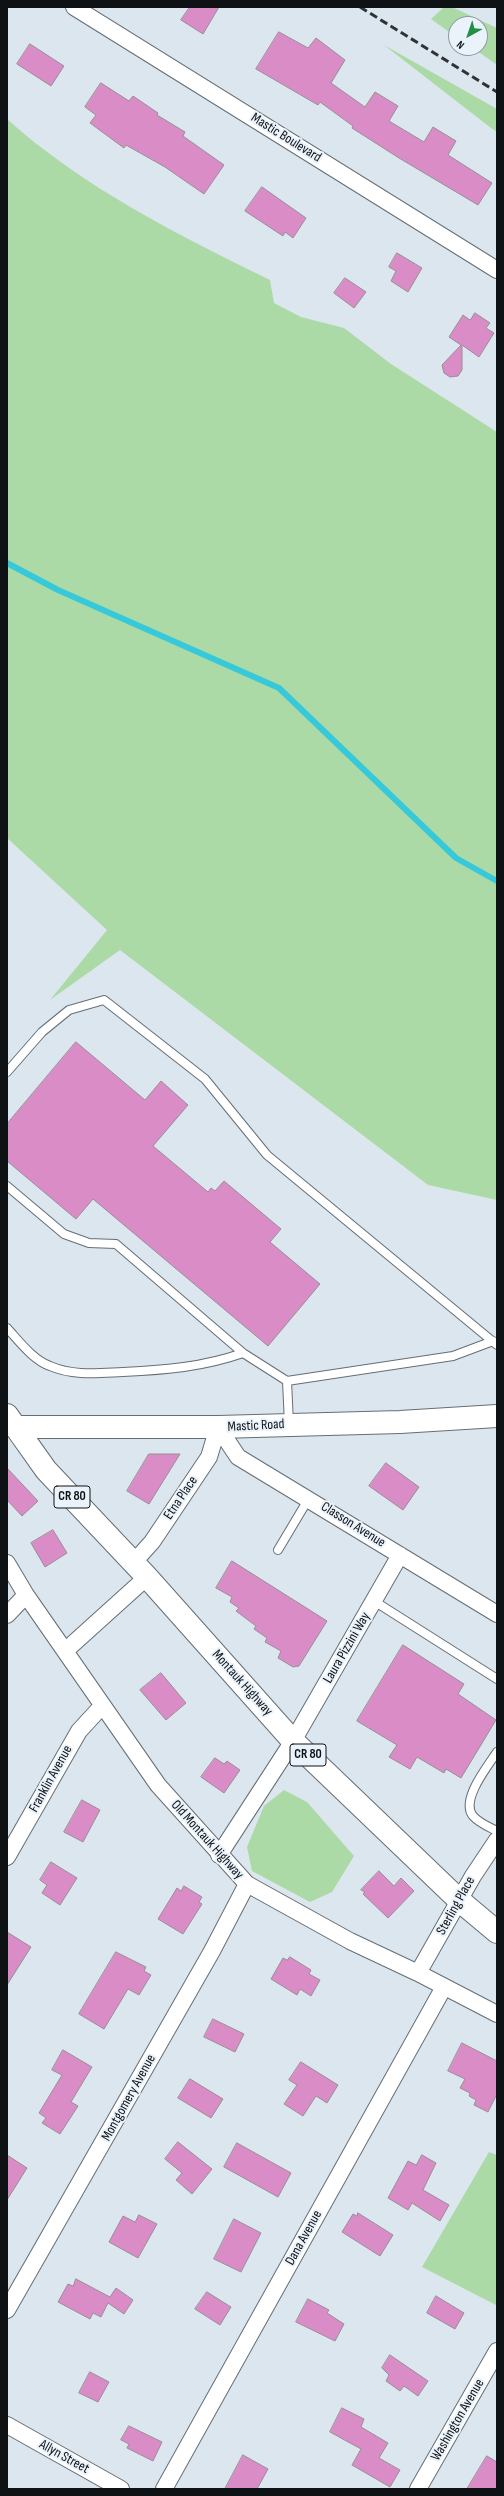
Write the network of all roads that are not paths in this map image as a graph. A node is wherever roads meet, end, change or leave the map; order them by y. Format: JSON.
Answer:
{"nodes":[{"id":1,"x":74,"y":7,"type":"edge"},
{"id":2,"x":497,"y":270,"type":"edge"},
{"id":3,"x":7,"y":1072,"type":"edge"},
{"id":4,"x":7,"y":1186,"type":"edge"},
{"id":5,"x":7,"y":1328,"type":"edge"},
{"id":6,"x":495,"y":1343,"type":"edge"},
{"id":7,"x":243,"y":1353,"type":"junction"},
{"id":8,"x":287,"y":1381,"type":"junction"},
{"id":9,"x":497,"y":1416,"type":"edge"},
{"id":10,"x":10,"y":1423,"type":"edge"},
{"id":11,"x":289,"y":1424,"type":"junction"},
{"id":12,"x":218,"y":1428,"type":"junction"},
{"id":13,"x":309,"y":1498,"type":"junction"},
{"id":14,"x":278,"y":1550,"type":"dead end"},
{"id":15,"x":400,"y":1555,"type":"junction"},
{"id":16,"x":7,"y":1563,"type":"edge"},
{"id":17,"x":140,"y":1570,"type":"junction"},
{"id":18,"x":26,"y":1595,"type":"junction"},
{"id":19,"x":374,"y":1601,"type":"junction"},
{"id":20,"x":497,"y":1614,"type":"edge"},
{"id":21,"x":7,"y":1615,"type":"edge"},
{"id":22,"x":65,"y":1651,"type":"junction"},
{"id":23,"x":497,"y":1679,"type":"edge"},
{"id":24,"x":102,"y":1706,"type":"junction"},
{"id":25,"x":293,"y":1741,"type":"junction"},
{"id":26,"x":497,"y":1752,"type":"edge"},
{"id":27,"x":497,"y":1831,"type":"edge"},
{"id":28,"x":497,"y":1840,"type":"edge"},
{"id":29,"x":220,"y":1855,"type":"junction"},
{"id":30,"x":7,"y":1857,"type":"edge"},
{"id":31,"x":247,"y":1884,"type":"junction"},
{"id":32,"x":460,"y":1901,"type":"junction"},
{"id":33,"x":497,"y":1932,"type":"edge"},
{"id":34,"x":418,"y":1973,"type":"junction"},
{"id":35,"x":444,"y":1987,"type":"junction"},
{"id":36,"x":497,"y":2014,"type":"edge"},
{"id":37,"x":7,"y":2310,"type":"edge"},
{"id":38,"x":497,"y":2351,"type":"edge"},
{"id":39,"x":7,"y":2426,"type":"edge"},
{"id":40,"x":121,"y":2489,"type":"edge"},
{"id":41,"x":164,"y":2489,"type":"edge"},
{"id":42,"x":418,"y":2489,"type":"edge"}],
"edges":[{"from":1,"to":2,"type":"street","name":"Mastic Boulevard"},
{"from":3,"to":6,"type":"lane"},
{"from":4,"to":7,"type":"lane"},
{"from":5,"to":7,"type":"lane"},
{"from":6,"to":8,"type":"lane"},
{"from":7,"to":8,"type":"lane"},
{"from":8,"to":11,"type":"lane"},
{"from":9,"to":11,"type":"main road","name":"Mastic Road"},
{"from":10,"to":12,"type":"main road","name":"Mastic Road"},
{"from":10,"to":17,"type":"main road","name":"Montauk Highway","number":"CR 80"},
{"from":11,"to":12,"type":"main road","name":"Mastic Road"},
{"from":12,"to":13,"type":"street","name":"Classon Avenue"},
{"from":12,"to":17,"type":"street","name":"Etna Place"},
{"from":13,"to":14,"type":"lane"},
{"from":13,"to":15,"type":"street","name":"Classon Avenue"},
{"from":15,"to":19,"type":"street","name":"Laura Pizzini Way"},
{"from":15,"to":20,"type":"street","name":"Classon Avenue"},
{"from":16,"to":18,"type":"street","name":"Old Montauk Highway"},
{"from":17,"to":22,"type":"street","name":"Etna Place"},
{"from":17,"to":25,"type":"main road","name":"Montauk Highway","number":"CR 80"},
{"from":18,"to":21,"type":"street"},
{"from":18,"to":22,"type":"street","name":"Old Montauk Highway"},
{"from":19,"to":23,"type":"lane"},
{"from":19,"to":25,"type":"street","name":"Laura Pizzini Way"},
{"from":22,"to":24,"type":"street","name":"Old Montauk Highway"},
{"from":24,"to":29,"type":"street","name":"Old Montauk Highway"},
{"from":24,"to":30,"type":"street","name":"Franklin Avenue"},
{"from":25,"to":29,"type":"street"},
{"from":25,"to":32,"type":"main road","name":"Montauk Highway","number":"CR 80"},
{"from":26,"to":27,"type":"lane"},
{"from":28,"to":32,"type":"street","name":"Sterling Place"},
{"from":29,"to":31,"type":"street","name":"Old Montauk Highway"},
{"from":31,"to":34,"type":"street","name":"Old Montauk Highway"},
{"from":31,"to":37,"type":"street","name":"Montgomery Avenue"},
{"from":32,"to":33,"type":"main road","name":"Montauk Highway","number":"CR 80"},
{"from":32,"to":34,"type":"street","name":"Sterling Place"},
{"from":34,"to":35,"type":"street","name":"Old Montauk Highway"},
{"from":35,"to":36,"type":"street","name":"Old Montauk Highway"},
{"from":35,"to":41,"type":"street","name":"Dana Avenue"},
{"from":38,"to":42,"type":"street","name":"Washington Avenue"},
{"from":39,"to":40,"type":"street","name":"Allyn Street"}]}
